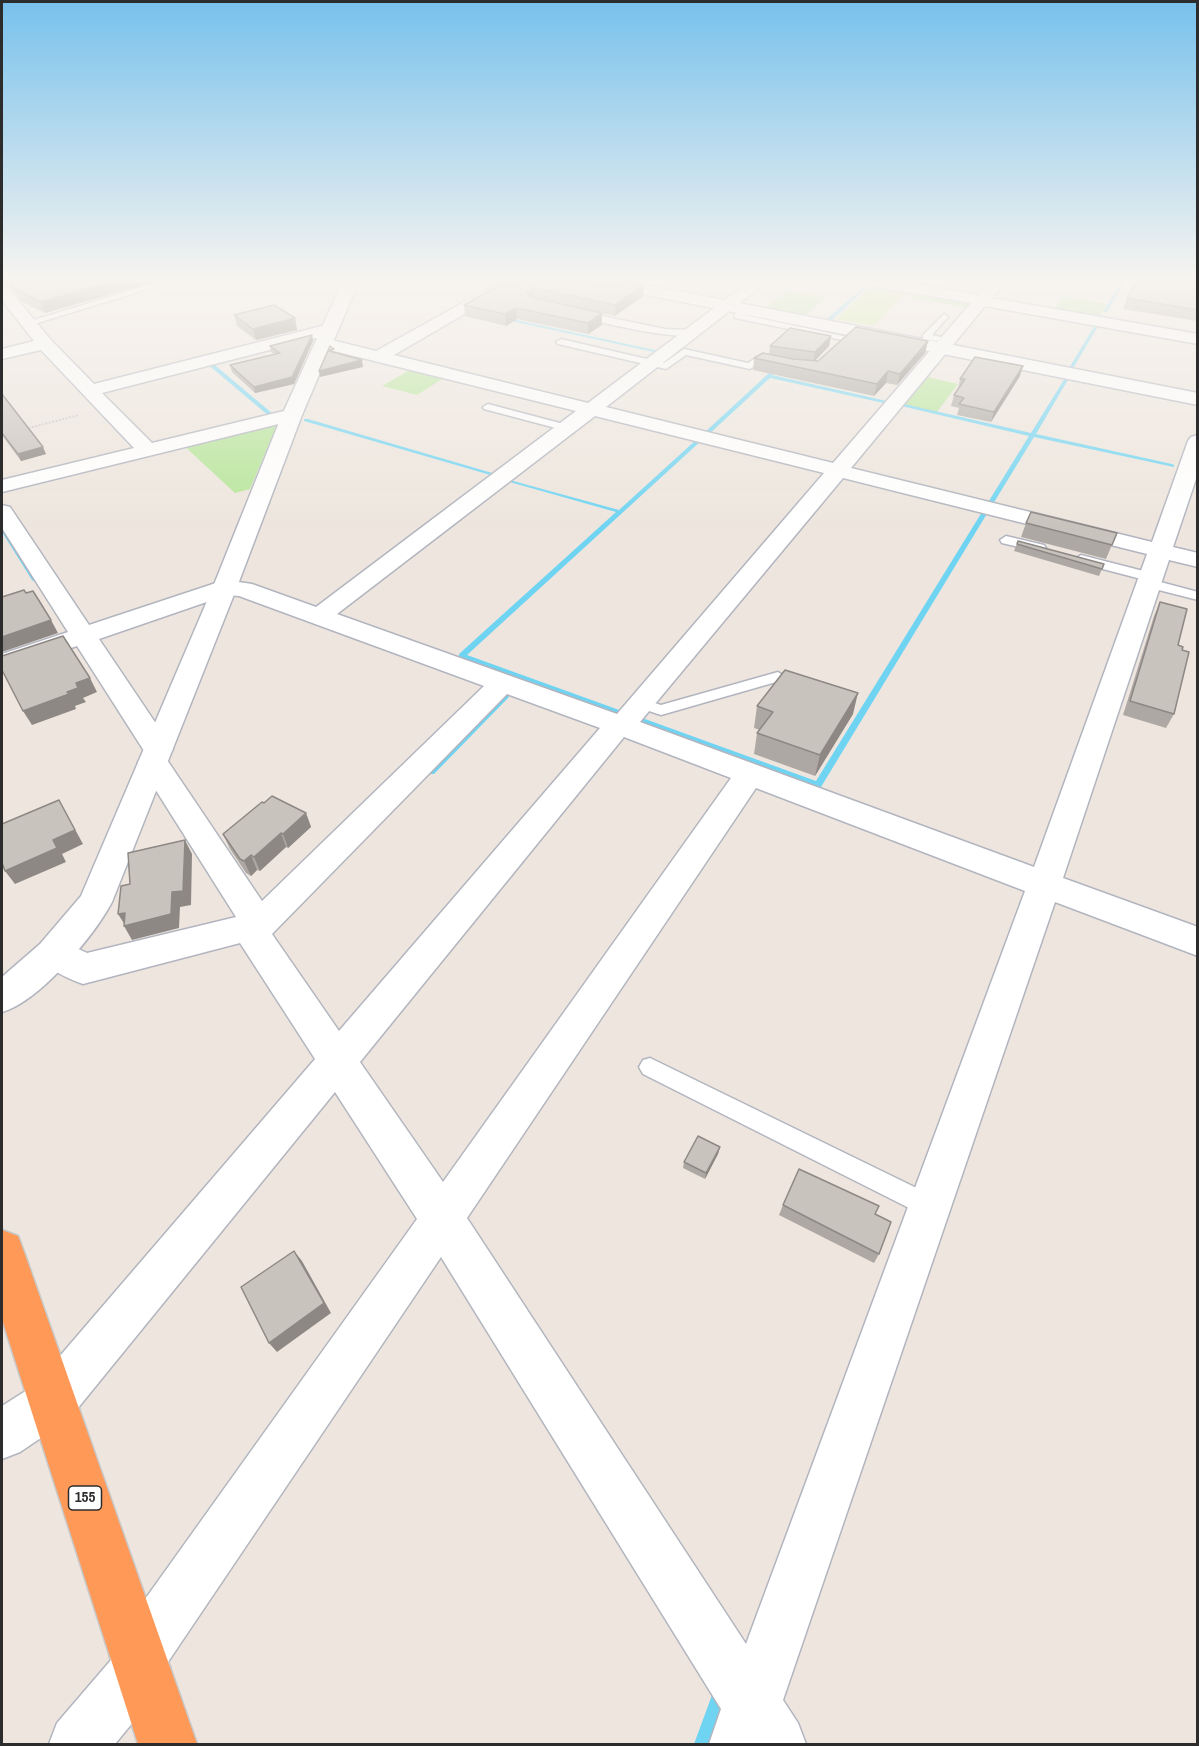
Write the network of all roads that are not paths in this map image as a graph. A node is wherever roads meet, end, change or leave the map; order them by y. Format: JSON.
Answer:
{"nodes":[{"id":1,"x":62,"y":362,"type":"edge"},
{"id":2,"x":210,"y":362,"type":"edge"},
{"id":3,"x":315,"y":362,"type":"edge"},
{"id":4,"x":405,"y":362,"type":"edge"},
{"id":5,"x":671,"y":362,"type":"edge"},
{"id":6,"x":733,"y":362,"type":"edge"},
{"id":7,"x":755,"y":362,"type":"edge"},
{"id":8,"x":775,"y":362,"type":"edge"},
{"id":9,"x":928,"y":362,"type":"edge"},
{"id":10,"x":1029,"y":362,"type":"edge"},
{"id":11,"x":652,"y":363,"type":"joint"},
{"id":12,"x":791,"y":366,"type":"edge"},
{"id":13,"x":88,"y":390,"type":"junction"},
{"id":14,"x":1197,"y":399,"type":"edge"},
{"id":15,"x":488,"y":407,"type":"dead end"},
{"id":16,"x":591,"y":409,"type":"junction"},
{"id":17,"x":292,"y":415,"type":"junction"},
{"id":18,"x":567,"y":428,"type":"junction"},
{"id":19,"x":1197,"y":441,"type":"edge"},
{"id":20,"x":147,"y":450,"type":"junction"},
{"id":21,"x":837,"y":471,"type":"junction"},
{"id":22,"x":1190,"y":484,"type":"edge"},
{"id":23,"x":2,"y":486,"type":"edge"},
{"id":24,"x":2,"y":512,"type":"edge"},
{"id":25,"x":1006,"y":540,"type":"dead end"},
{"id":26,"x":1051,"y":551,"type":"edge"},
{"id":27,"x":1160,"y":551,"type":"junction"},
{"id":28,"x":1073,"y":557,"type":"edge"},
{"id":29,"x":1197,"y":560,"type":"edge"},
{"id":30,"x":1149,"y":580,"type":"junction"},
{"id":31,"x":225,"y":587,"type":"junction"},
{"id":32,"x":1197,"y":596,"type":"edge"},
{"id":33,"x":319,"y":616,"type":"junction"},
{"id":34,"x":83,"y":635,"type":"junction"},
{"id":35,"x":2,"y":663,"type":"edge"},
{"id":36,"x":778,"y":676,"type":"edge"},
{"id":37,"x":503,"y":683,"type":"junction"},
{"id":38,"x":627,"y":718,"type":"junction"},
{"id":39,"x":155,"y":756,"type":"junction"},
{"id":40,"x":750,"y":774,"type":"junction"},
{"id":41,"x":1044,"y":885,"type":"junction"},
{"id":42,"x":254,"y":926,"type":"junction"},
{"id":43,"x":1197,"y":942,"type":"edge"},
{"id":44,"x":55,"y":952,"type":"junction"},
{"id":45,"x":2,"y":997,"type":"edge"},
{"id":46,"x":338,"y":1063,"type":"junction"},
{"id":47,"x":650,"y":1068,"type":"dead end"},
{"id":48,"x":929,"y":1206,"type":"junction"},
{"id":49,"x":442,"y":1219,"type":"junction"},
{"id":50,"x":2,"y":1252,"type":"edge"},
{"id":51,"x":52,"y":1402,"type":"junction"},
{"id":52,"x":2,"y":1434,"type":"edge"},
{"id":53,"x":140,"y":1662,"type":"junction"},
{"id":54,"x":756,"y":1731,"type":"edge"},
{"id":55,"x":78,"y":1744,"type":"edge"},
{"id":56,"x":168,"y":1744,"type":"edge"}],
"edges":[{"from":1,"to":13,"type":"street"},
{"from":2,"to":13,"type":"street"},
{"from":3,"to":17,"type":"street"},
{"from":4,"to":16,"type":"street"},
{"from":5,"to":11,"type":"lane"},
{"from":6,"to":7,"type":"lane"},
{"from":8,"to":12,"type":"lane"},
{"from":9,"to":21,"type":"street"},
{"from":10,"to":14,"type":"street"},
{"from":11,"to":16,"type":"street"},
{"from":13,"to":20,"type":"street"},
{"from":15,"to":18,"type":"lane"},
{"from":16,"to":18,"type":"street"},
{"from":16,"to":21,"type":"street"},
{"from":17,"to":20,"type":"street"},
{"from":17,"to":31,"type":"street"},
{"from":18,"to":33,"type":"street"},
{"from":19,"to":22,"type":"street"},
{"from":20,"to":23,"type":"street"},
{"from":21,"to":27,"type":"street"},
{"from":21,"to":38,"type":"street"},
{"from":22,"to":27,"type":"street"},
{"from":24,"to":34,"type":"street"},
{"from":25,"to":26,"type":"lane"},
{"from":27,"to":29,"type":"street"},
{"from":27,"to":30,"type":"street"},
{"from":28,"to":30,"type":"lane"},
{"from":30,"to":32,"type":"lane"},
{"from":30,"to":41,"type":"street"},
{"from":31,"to":33,"type":"street"},
{"from":31,"to":34,"type":"street"},
{"from":31,"to":39,"type":"street"},
{"from":33,"to":37,"type":"street"},
{"from":34,"to":35,"type":"street"},
{"from":34,"to":39,"type":"street"},
{"from":36,"to":38,"type":"lane"},
{"from":37,"to":38,"type":"street"},
{"from":37,"to":42,"type":"street"},
{"from":38,"to":40,"type":"street"},
{"from":38,"to":46,"type":"street"},
{"from":39,"to":42,"type":"street"},
{"from":39,"to":44,"type":"street"},
{"from":40,"to":41,"type":"street"},
{"from":40,"to":49,"type":"street"},
{"from":41,"to":43,"type":"street"},
{"from":41,"to":48,"type":"street"},
{"from":42,"to":44,"type":"street"},
{"from":42,"to":46,"type":"street"},
{"from":44,"to":45,"type":"street"},
{"from":46,"to":49,"type":"street"},
{"from":46,"to":51,"type":"street"},
{"from":47,"to":48,"type":"lane"},
{"from":48,"to":54,"type":"street"},
{"from":49,"to":53,"type":"street"},
{"from":49,"to":54,"type":"street"},
{"from":50,"to":51,"type":"highway","number":"155"},
{"from":51,"to":52,"type":"street"},
{"from":51,"to":53,"type":"highway","number":"155"},
{"from":53,"to":55,"type":"street"},
{"from":53,"to":56,"type":"highway","number":"155"}]}
